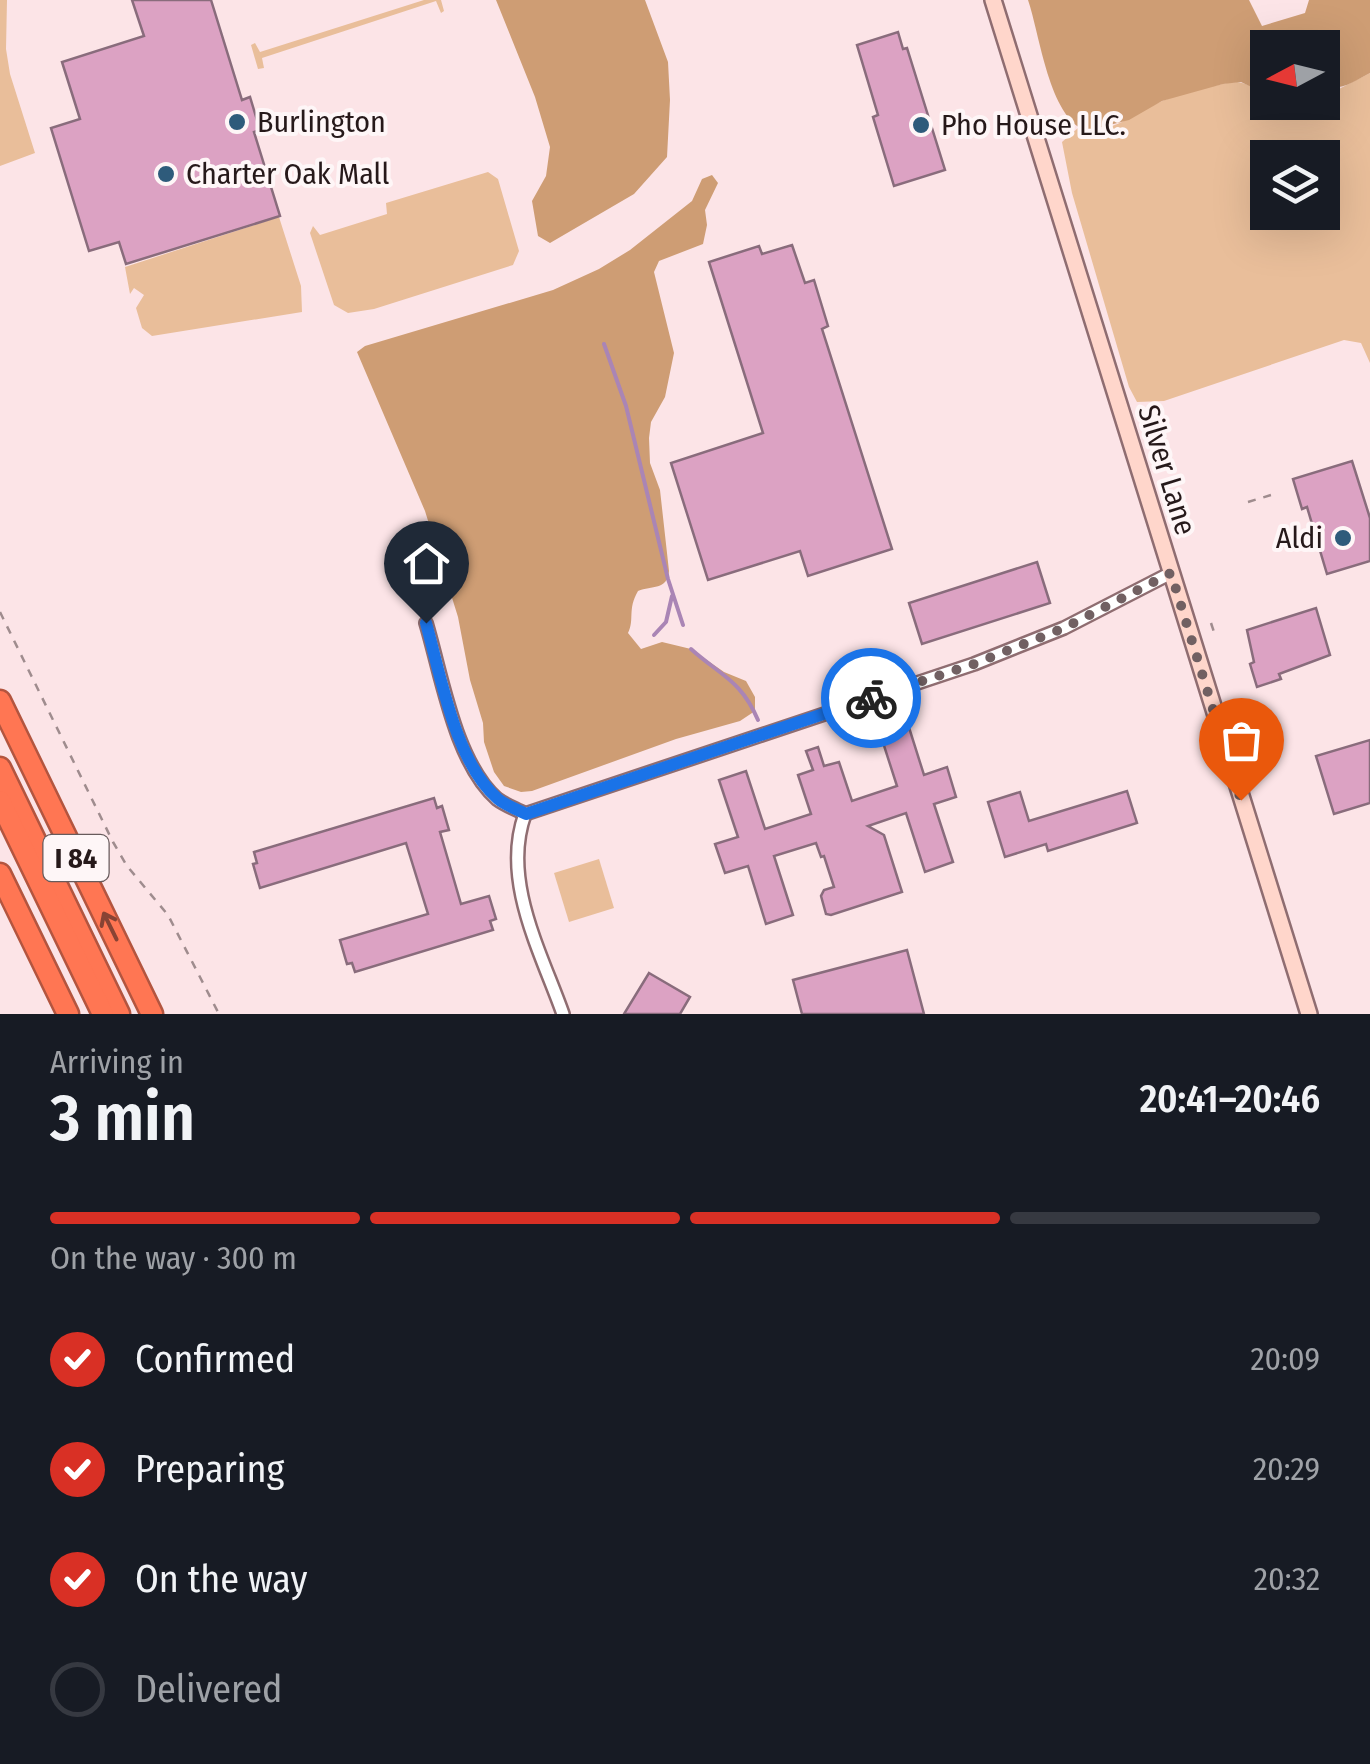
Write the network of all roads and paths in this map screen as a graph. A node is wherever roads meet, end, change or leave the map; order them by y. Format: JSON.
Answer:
{"nodes":[{"id":1,"x":993,"y":0,"type":"edge"},
{"id":2,"x":1271,"y":496,"type":"dead end"},
{"id":3,"x":1248,"y":502,"type":"dead end"},
{"id":4,"x":1171,"y":573,"type":"junction"},
{"id":5,"x":0,"y":612,"type":"edge"},
{"id":6,"x":426,"y":623,"type":"dead end"},
{"id":7,"x":1211,"y":623,"type":"dead end"},
{"id":8,"x":1216,"y":638,"type":"dead end"},
{"id":9,"x":0,"y":701,"type":"edge"},
{"id":10,"x":0,"y":768,"type":"edge"},
{"id":11,"x":0,"y":801,"type":"edge"},
{"id":12,"x":526,"y":814,"type":"junction"},
{"id":13,"x":0,"y":874,"type":"edge"},
{"id":14,"x":68,"y":1014,"type":"edge"},
{"id":15,"x":103,"y":1014,"type":"edge"},
{"id":16,"x":119,"y":1014,"type":"edge"},
{"id":17,"x":152,"y":1014,"type":"edge"},
{"id":18,"x":219,"y":1014,"type":"edge"},
{"id":19,"x":563,"y":1014,"type":"edge"},
{"id":20,"x":1308,"y":1014,"type":"edge"}],
"edges":[{"from":1,"to":4,"type":"main road","name":"Silver Lane"},
{"from":2,"to":3,"type":"path"},
{"from":4,"to":12,"type":"street"},
{"from":4,"to":20,"type":"main road","name":"Silver Lane"},
{"from":5,"to":18,"type":"path"},
{"from":6,"to":12,"type":"street"},
{"from":7,"to":8,"type":"path"},
{"from":17,"to":9,"type":"highway","number":"I 84","one_way":true},
{"from":10,"to":16,"type":"highway"},
{"from":11,"to":15,"type":"highway"},
{"from":12,"to":19,"type":"street"},
{"from":13,"to":14,"type":"highway","number":"I 84"}]}
